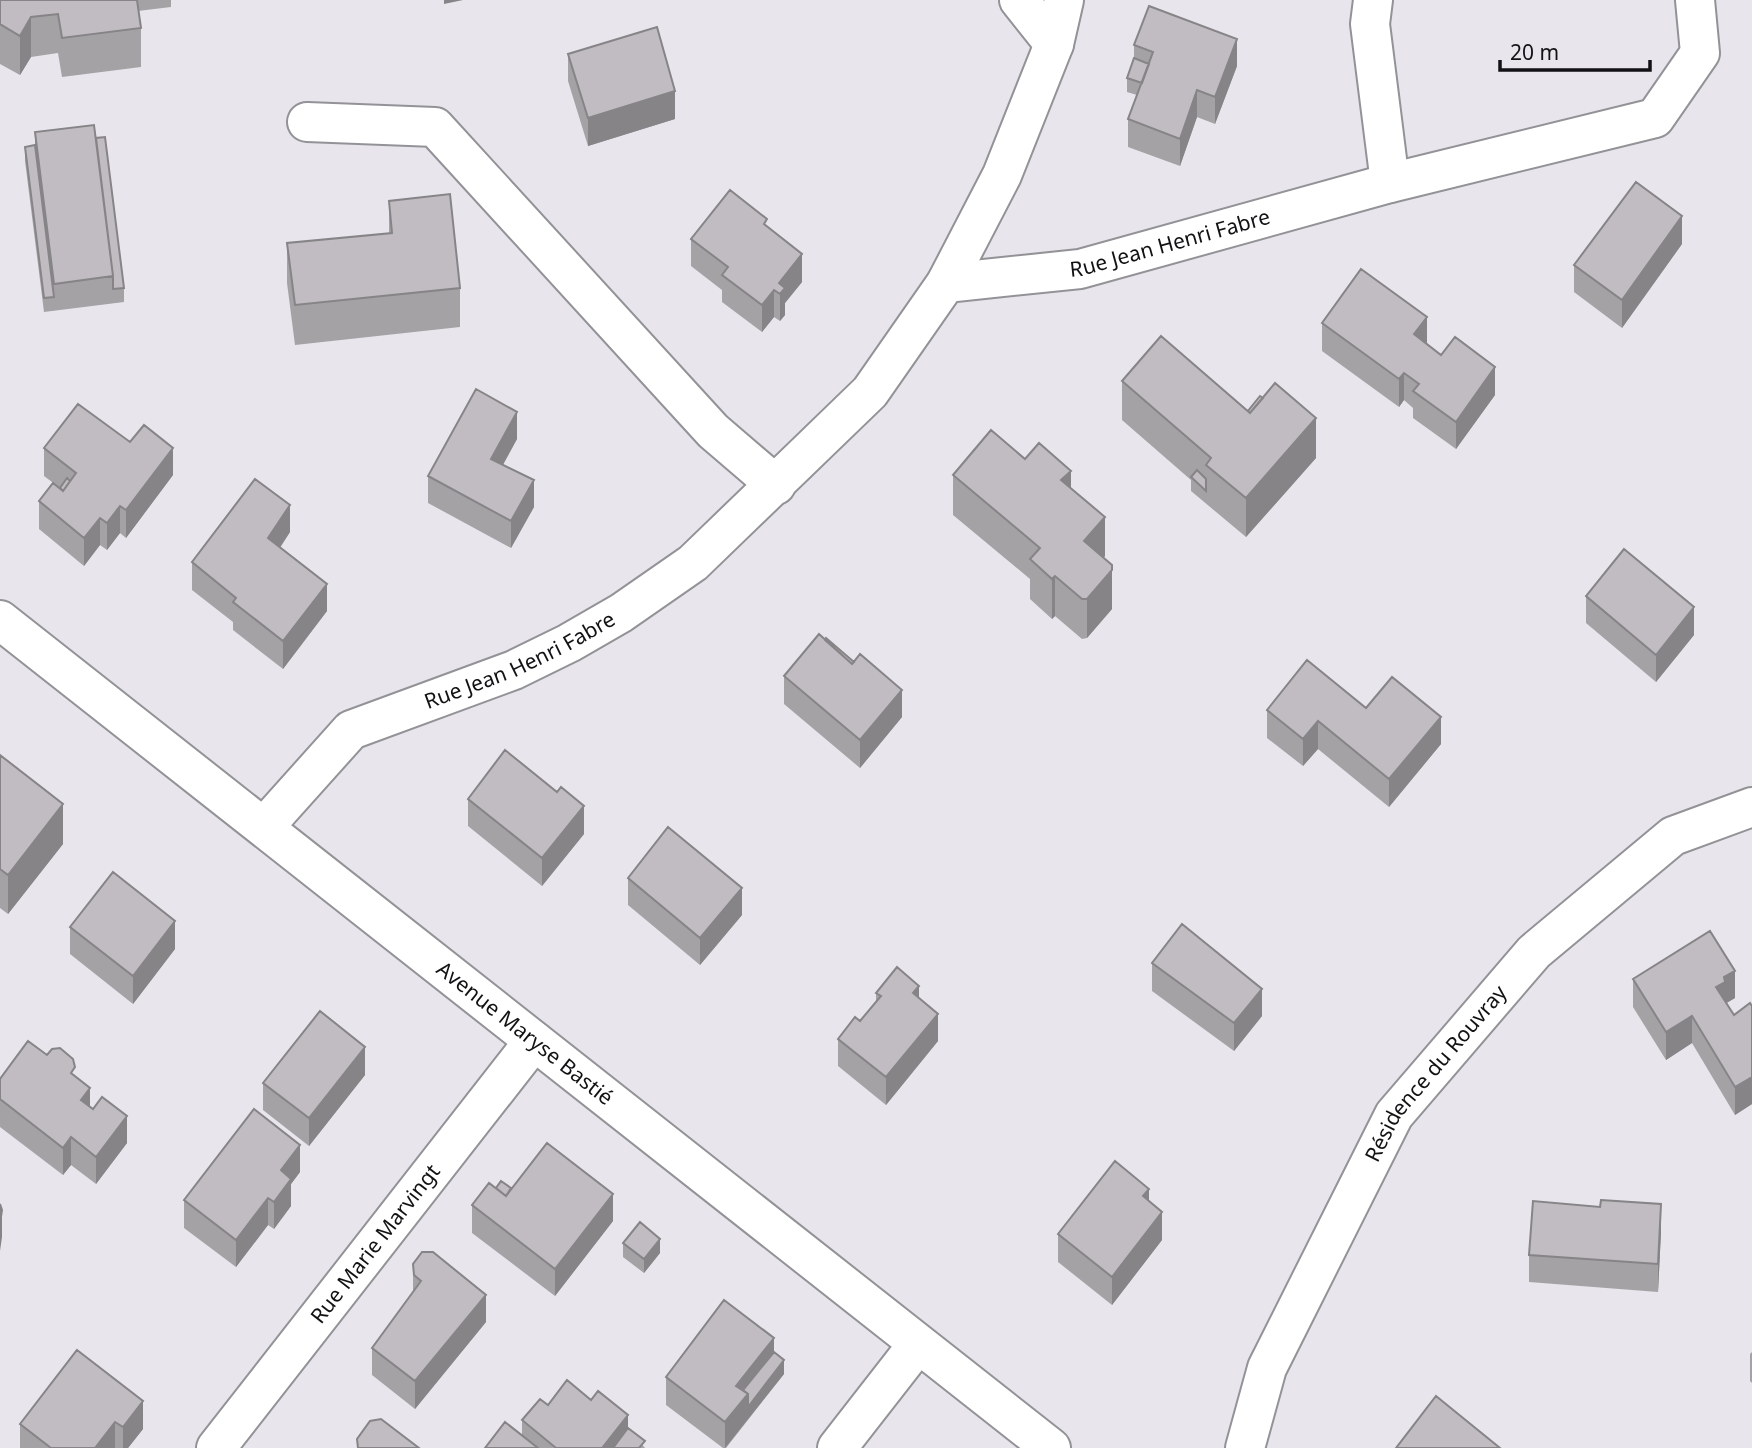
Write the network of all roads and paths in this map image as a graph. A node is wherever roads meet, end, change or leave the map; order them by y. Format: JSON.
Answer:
{"nodes":[{"id":1,"x":1019,"y":0,"type":"edge"},
{"id":2,"x":1064,"y":0,"type":"edge"},
{"id":3,"x":1373,"y":0,"type":"edge"},
{"id":4,"x":1695,"y":0,"type":"edge"},
{"id":5,"x":1054,"y":44,"type":"junction"},
{"id":6,"x":307,"y":122,"type":"dead end"},
{"id":7,"x":1390,"y":183,"type":"junction"},
{"id":8,"x":946,"y":283,"type":"junction"},
{"id":9,"x":776,"y":485,"type":"junction"},
{"id":10,"x":0,"y":620,"type":"edge"},
{"id":11,"x":1752,"y":807,"type":"edge"},
{"id":12,"x":264,"y":827,"type":"junction"},
{"id":13,"x":534,"y":1041,"type":"junction"},
{"id":14,"x":918,"y":1344,"type":"junction"},
{"id":15,"x":216,"y":1448,"type":"edge"},
{"id":16,"x":837,"y":1448,"type":"edge"},
{"id":17,"x":1051,"y":1448,"type":"edge"},
{"id":18,"x":1245,"y":1448,"type":"edge"}],
"edges":[{"from":1,"to":5,"type":"street"},
{"from":2,"to":5,"type":"street","name":"Rue Jean Henri Fabre"},
{"from":3,"to":7,"type":"street"},
{"from":4,"to":7,"type":"street","name":"Rue Jean Henri Fabre"},
{"from":5,"to":8,"type":"street","name":"Rue Jean Henri Fabre"},
{"from":6,"to":9,"type":"street"},
{"from":7,"to":8,"type":"street","name":"Rue Jean Henri Fabre"},
{"from":8,"to":9,"type":"street","name":"Rue Jean Henri Fabre"},
{"from":9,"to":12,"type":"street","name":"Rue Jean Henri Fabre"},
{"from":10,"to":12,"type":"street","name":"Avenue Maryse Bastié"},
{"from":11,"to":18,"type":"street","name":"Résidence du Rouvray"},
{"from":12,"to":13,"type":"street","name":"Avenue Maryse Bastié"},
{"from":13,"to":14,"type":"street","name":"Avenue Maryse Bastié"},
{"from":13,"to":15,"type":"street","name":"Rue Marie Marvingt"},
{"from":14,"to":16,"type":"street"},
{"from":14,"to":17,"type":"street","name":"Avenue Maryse Bastié"}]}
